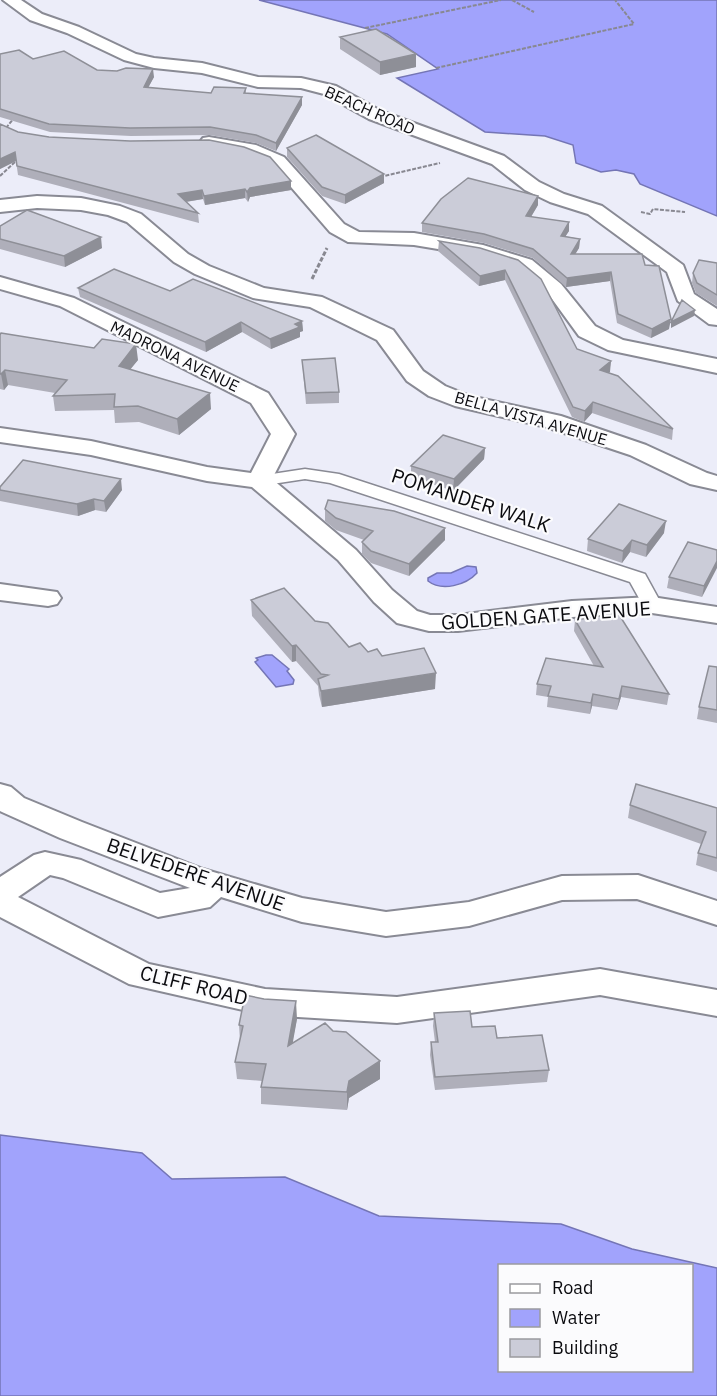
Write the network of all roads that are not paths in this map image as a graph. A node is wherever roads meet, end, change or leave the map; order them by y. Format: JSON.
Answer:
{"nodes":[{"id":1,"x":11,"y":0,"type":"edge"},
{"id":2,"x":188,"y":142,"type":"edge"},
{"id":3,"x":0,"y":206,"type":"edge"},
{"id":4,"x":0,"y":283,"type":"edge"},
{"id":5,"x":717,"y":319,"type":"edge"},
{"id":6,"x":717,"y":366,"type":"edge"},
{"id":7,"x":0,"y":435,"type":"edge"},
{"id":8,"x":259,"y":481,"type":"junction"},
{"id":9,"x":717,"y":483,"type":"edge"},
{"id":10,"x":0,"y":592,"type":"edge"},
{"id":11,"x":48,"y":598,"type":"dead end"},
{"id":12,"x":652,"y":604,"type":"junction"},
{"id":13,"x":717,"y":615,"type":"edge"},
{"id":14,"x":0,"y":794,"type":"edge"},
{"id":15,"x":215,"y":884,"type":"junction"},
{"id":16,"x":717,"y":913,"type":"edge"},
{"id":17,"x":717,"y":1003,"type":"edge"}],
"edges":[{"from":1,"to":5,"type":"street","name":"BEACH ROAD"},
{"from":2,"to":6,"type":"street"},
{"from":3,"to":9,"type":"street","name":"BELLA VISTA AVENUE"},
{"from":4,"to":8,"type":"street","name":"MADRONA AVENUE"},
{"from":7,"to":8,"type":"street"},
{"from":8,"to":12,"type":"street","name":"POMANDER WALK"},
{"from":8,"to":12,"type":"street","name":"GOLDEN GATE AVENUE"},
{"from":10,"to":11,"type":"street"},
{"from":12,"to":13,"type":"street","name":"GOLDEN GATE AVENUE"},
{"from":14,"to":15,"type":"street","name":"BELVEDERE AVENUE"},
{"from":15,"to":16,"type":"street","name":"BELVEDERE AVENUE"},
{"from":15,"to":17,"type":"street","name":"CLIFF ROAD"}]}
